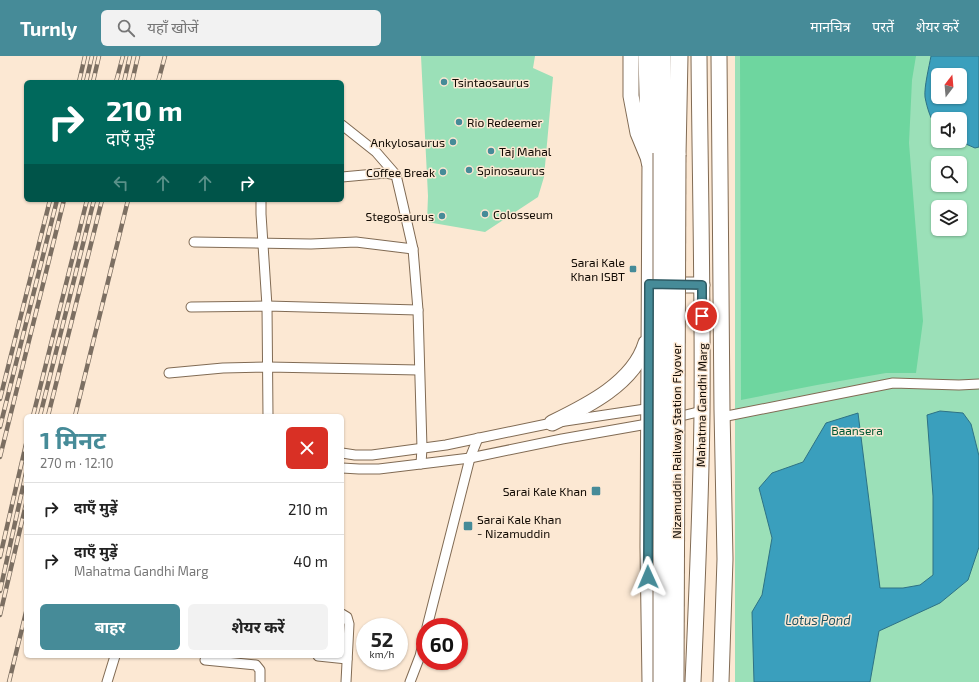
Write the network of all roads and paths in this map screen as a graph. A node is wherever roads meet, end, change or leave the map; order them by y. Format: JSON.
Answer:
{"nodes":[{"id":1,"x":632,"y":56,"type":"edge"},
{"id":2,"x":647,"y":56,"type":"edge"},
{"id":3,"x":662,"y":56,"type":"edge"},
{"id":4,"x":679,"y":56,"type":"edge"},
{"id":5,"x":699,"y":56,"type":"edge"},
{"id":6,"x":719,"y":56,"type":"edge"},
{"id":7,"x":670,"y":78,"type":"junction"},
{"id":8,"x":344,"y":126,"type":"edge"},
{"id":9,"x":650,"y":162,"type":"junction"},
{"id":10,"x":396,"y":175,"type":"junction"},
{"id":11,"x":344,"y":177,"type":"edge"},
{"id":12,"x":261,"y":202,"type":"edge"},
{"id":13,"x":194,"y":242,"type":"dead end"},
{"id":14,"x":263,"y":243,"type":"junction"},
{"id":15,"x":413,"y":249,"type":"junction"},
{"id":16,"x":649,"y":284,"type":"junction"},
{"id":17,"x":702,"y":285,"type":"junction"},
{"id":18,"x":267,"y":306,"type":"junction"},
{"id":19,"x":191,"y":307,"type":"dead end"},
{"id":20,"x":418,"y":310,"type":"junction"},
{"id":21,"x":649,"y":334,"type":"junction"},
{"id":22,"x":268,"y":367,"type":"junction"},
{"id":23,"x":419,"y":370,"type":"junction"},
{"id":24,"x":169,"y":373,"type":"dead end"},
{"id":25,"x":979,"y":384,"type":"edge"},
{"id":26,"x":649,"y":408,"type":"junction"},
{"id":27,"x":702,"y":412,"type":"junction"},
{"id":28,"x":268,"y":414,"type":"edge"},
{"id":29,"x":722,"y":417,"type":"junction"},
{"id":30,"x":552,"y":423,"type":"junction"},
{"id":31,"x":649,"y":424,"type":"junction"},
{"id":32,"x":478,"y":438,"type":"junction"},
{"id":33,"x":422,"y":448,"type":"junction"},
{"id":34,"x":344,"y":453,"type":"edge"},
{"id":35,"x":470,"y":458,"type":"junction"},
{"id":36,"x":421,"y":464,"type":"junction"},
{"id":37,"x":344,"y":468,"type":"edge"},
{"id":38,"x":648,"y":546,"type":"junction"},
{"id":39,"x":699,"y":546,"type":"junction"},
{"id":40,"x":344,"y":615,"type":"edge"},
{"id":41,"x":429,"y":618,"type":"edge"},
{"id":42,"x":114,"y":658,"type":"edge"},
{"id":43,"x":337,"y":658,"type":"edge"},
{"id":44,"x":347,"y":659,"type":"junction"},
{"id":45,"x":205,"y":660,"type":"dead end"},
{"id":46,"x":416,"y":666,"type":"edge"},
{"id":47,"x":107,"y":682,"type":"edge"},
{"id":48,"x":260,"y":682,"type":"edge"},
{"id":49,"x":346,"y":682,"type":"edge"},
{"id":50,"x":410,"y":682,"type":"edge"},
{"id":51,"x":650,"y":682,"type":"edge"},
{"id":52,"x":662,"y":682,"type":"edge"},
{"id":53,"x":675,"y":682,"type":"edge"},
{"id":54,"x":693,"y":682,"type":"edge"},
{"id":55,"x":721,"y":682,"type":"edge"}],
"edges":[{"from":1,"to":9,"type":"main road"},
{"from":2,"to":9,"type":"highway"},
{"from":3,"to":7,"type":"highway","name":"Nizamuddin Railway Station Flyover"},
{"from":4,"to":7,"type":"highway","name":"Nizamuddin Railway Station Flyover"},
{"from":5,"to":17,"type":"main road","name":"Mahatma Gandhi Marg"},
{"from":6,"to":29,"type":"main road"},
{"from":7,"to":52,"type":"highway","name":"Nizamuddin Railway Station Flyover","bridge":true},
{"from":7,"to":53,"type":"highway","name":"Nizamuddin Railway Station Flyover","bridge":true},
{"from":8,"to":10,"type":"street"},
{"from":9,"to":16,"type":"main road"},
{"from":10,"to":11,"type":"street"},
{"from":10,"to":15,"type":"street"},
{"from":12,"to":14,"type":"street"},
{"from":13,"to":14,"type":"street"},
{"from":14,"to":15,"type":"street"},
{"from":14,"to":18,"type":"street"},
{"from":15,"to":20,"type":"street"},
{"from":16,"to":17,"type":"main road"},
{"from":16,"to":21,"type":"main road"},
{"from":17,"to":27,"type":"main road","name":"Mahatma Gandhi Marg"},
{"from":18,"to":19,"type":"street"},
{"from":18,"to":20,"type":"street"},
{"from":18,"to":22,"type":"street"},
{"from":20,"to":23,"type":"street"},
{"from":21,"to":26,"type":"main road"},
{"from":21,"to":30,"type":"main road"},
{"from":22,"to":23,"type":"street"},
{"from":22,"to":24,"type":"street"},
{"from":22,"to":28,"type":"street"},
{"from":23,"to":33,"type":"street"},
{"from":25,"to":29,"type":"street"},
{"from":26,"to":27,"type":"street"},
{"from":26,"to":30,"type":"street"},
{"from":26,"to":31,"type":"main road"},
{"from":27,"to":31,"type":"street"},
{"from":27,"to":39,"type":"main road","name":"Mahatma Gandhi Marg"},
{"from":29,"to":55,"type":"main road"},
{"from":30,"to":32,"type":"street"},
{"from":31,"to":35,"type":"street"},
{"from":31,"to":38,"type":"main road"},
{"from":32,"to":33,"type":"street"},
{"from":32,"to":35,"type":"street"},
{"from":33,"to":34,"type":"street"},
{"from":33,"to":36,"type":"street"},
{"from":35,"to":36,"type":"street"},
{"from":35,"to":41,"type":"street"},
{"from":36,"to":37,"type":"street"},
{"from":38,"to":39,"type":"main road"},
{"from":38,"to":51,"type":"main road"},
{"from":39,"to":54,"type":"main road","name":"Mahatma Gandhi Marg"},
{"from":40,"to":44,"type":"street"},
{"from":42,"to":47,"type":"street"},
{"from":43,"to":44,"type":"street"},
{"from":44,"to":49,"type":"street"},
{"from":45,"to":48,"type":"street"},
{"from":46,"to":50,"type":"street"}]}
